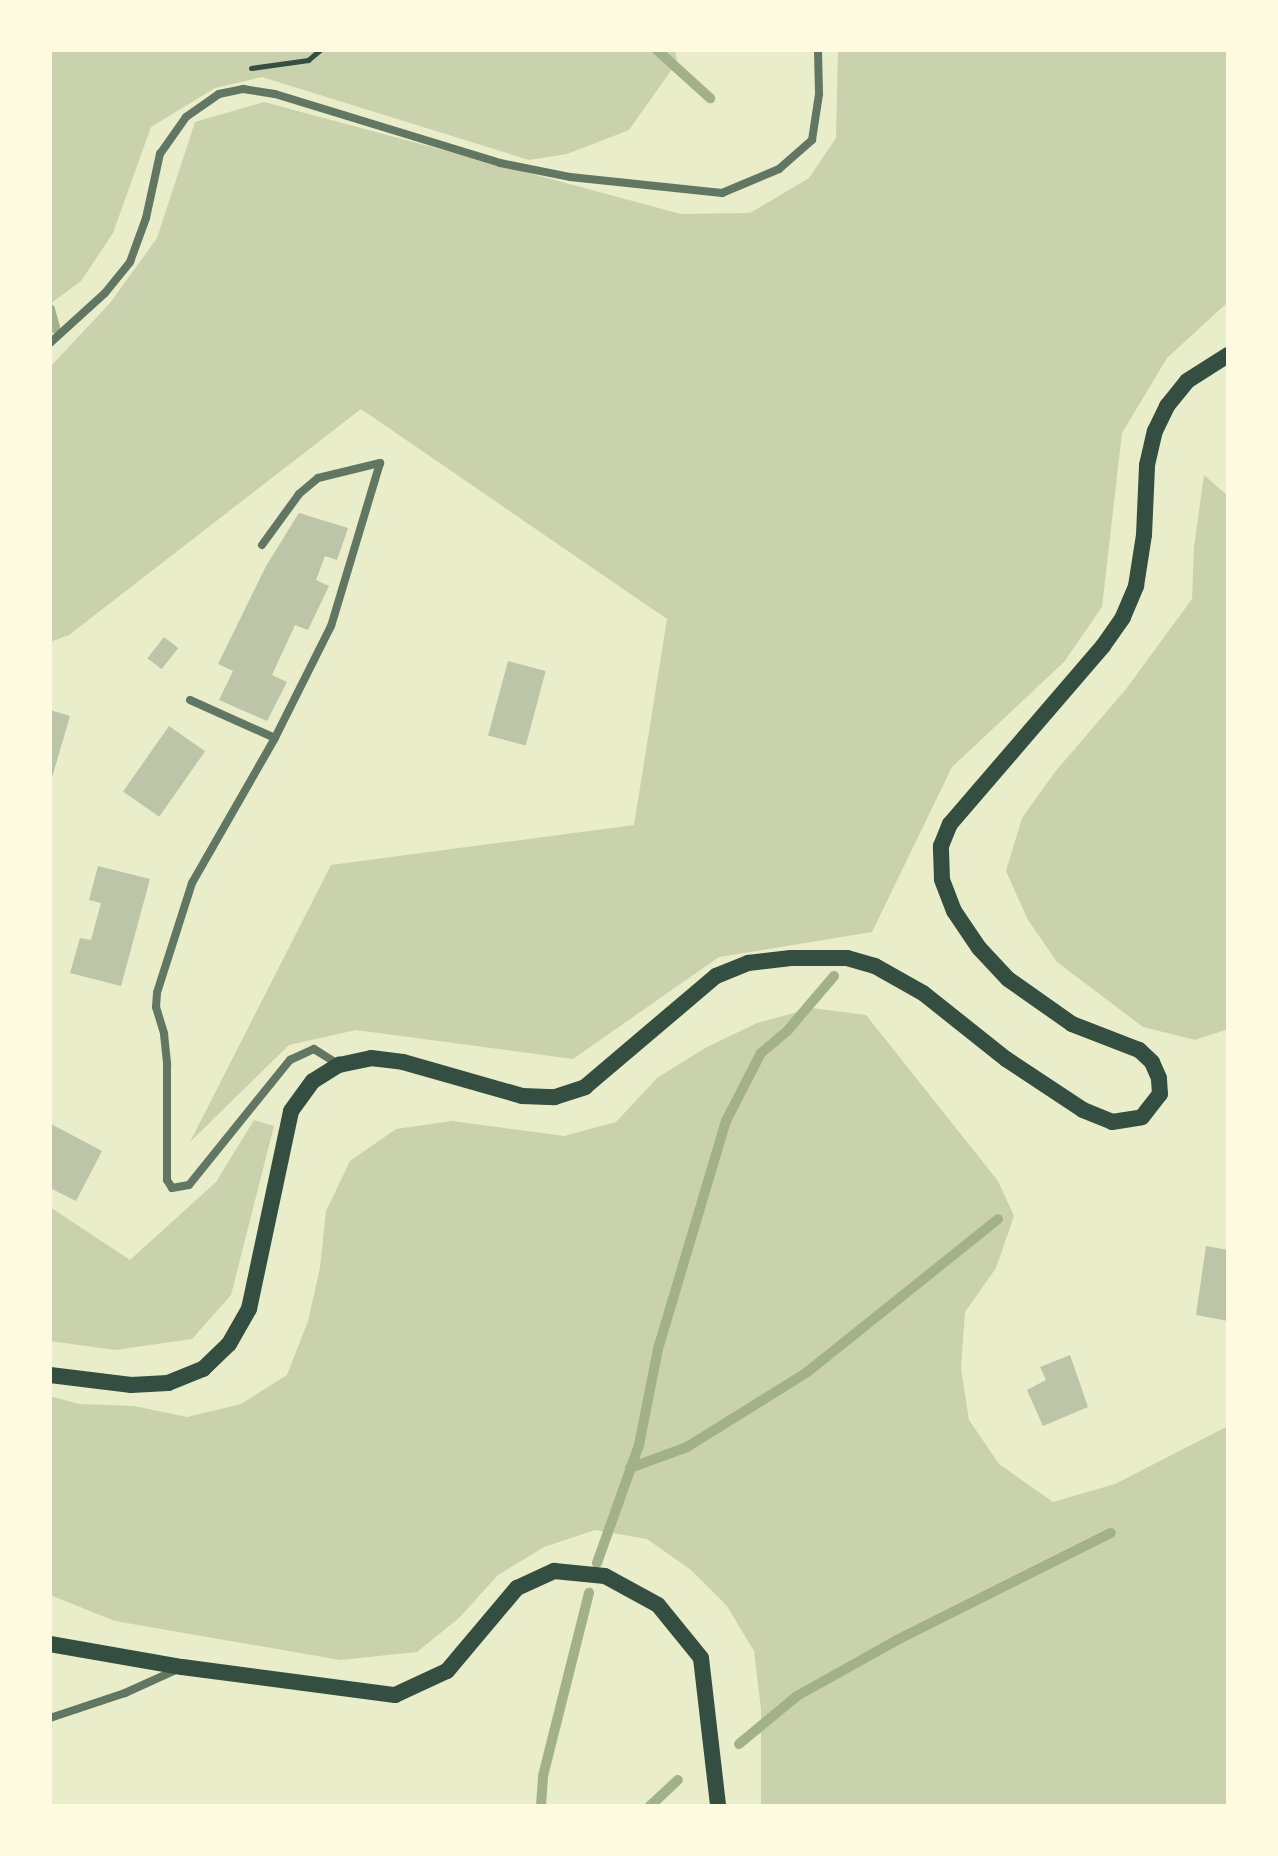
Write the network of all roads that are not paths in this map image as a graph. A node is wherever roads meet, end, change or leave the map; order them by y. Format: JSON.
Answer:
{"nodes":[{"id":1,"x":818,"y":50,"type":"edge"},
{"id":2,"x":50,"y":343,"type":"edge"},
{"id":3,"x":1228,"y":355,"type":"edge"},
{"id":4,"x":262,"y":545,"type":"dead end"},
{"id":5,"x":190,"y":700,"type":"dead end"},
{"id":6,"x":275,"y":738,"type":"junction"},
{"id":7,"x":339,"y":1065,"type":"junction"},
{"id":8,"x":50,"y":1375,"type":"edge"},
{"id":9,"x":50,"y":1644,"type":"edge"},
{"id":10,"x":182,"y":1667,"type":"junction"},
{"id":11,"x":50,"y":1718,"type":"edge"},
{"id":12,"x":718,"y":1806,"type":"edge"}],
"edges":[{"from":1,"to":2,"type":"street"},
{"from":3,"to":7,"type":"main road"},
{"from":4,"to":6,"type":"street"},
{"from":5,"to":6,"type":"street"},
{"from":6,"to":7,"type":"street"},
{"from":7,"to":8,"type":"main road"},
{"from":9,"to":10,"type":"main road"},
{"from":10,"to":11,"type":"street"},
{"from":10,"to":12,"type":"main road"}]}
